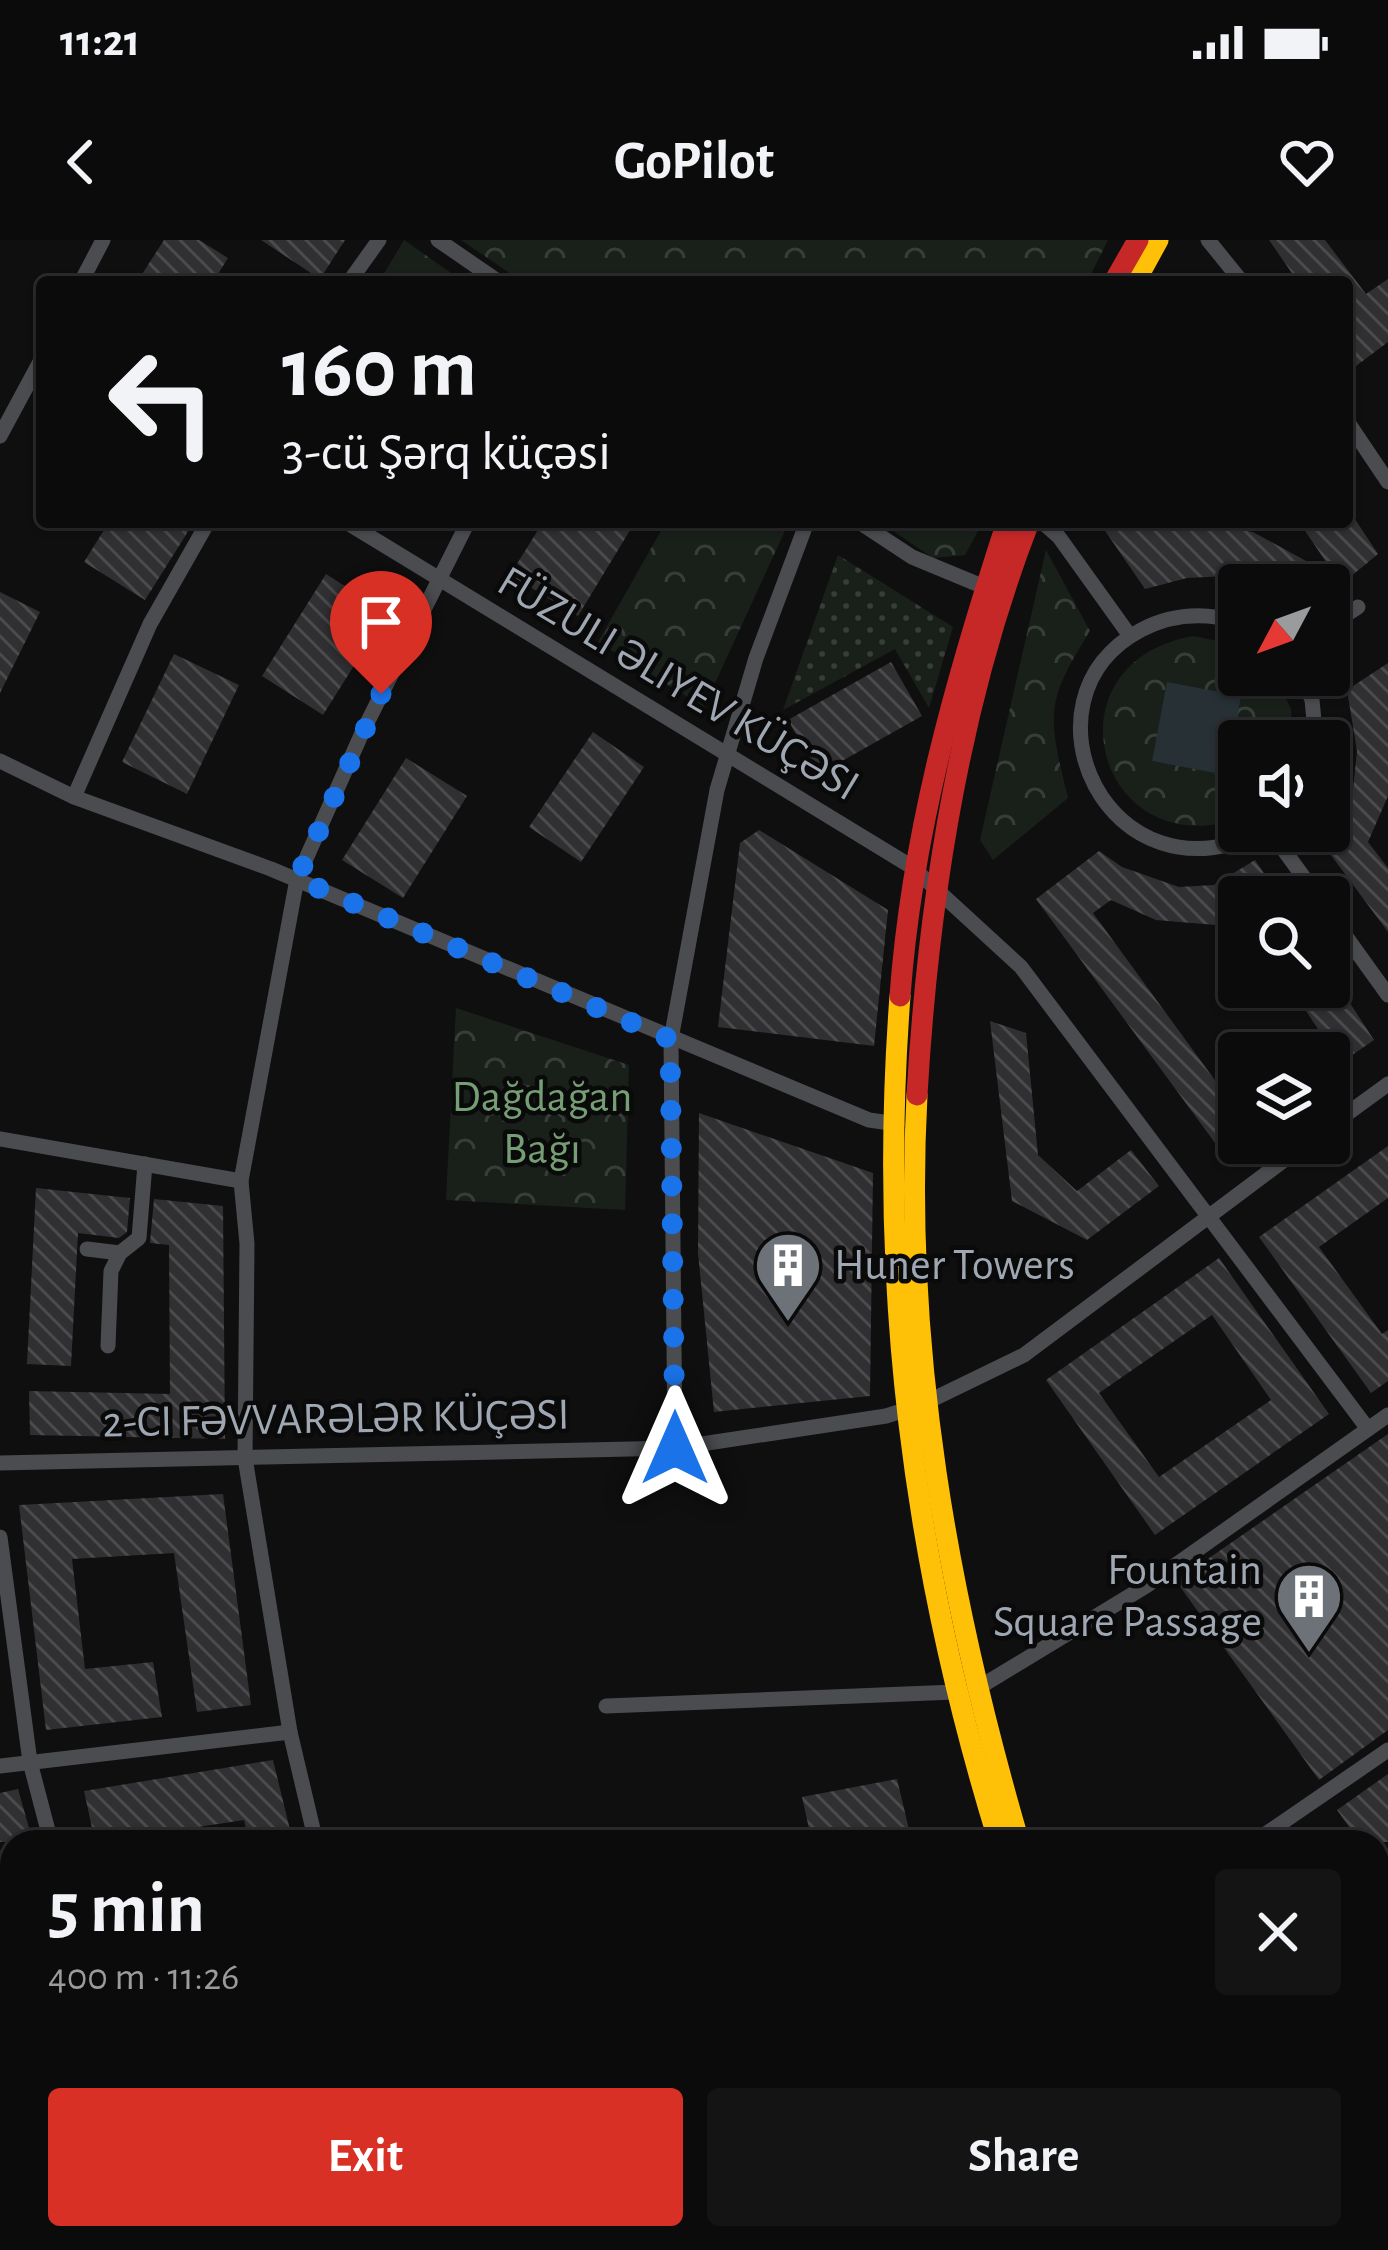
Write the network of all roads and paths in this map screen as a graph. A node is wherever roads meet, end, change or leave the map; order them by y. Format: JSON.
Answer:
{"nodes":[{"id":1,"x":103,"y":240,"type":"edge"},
{"id":2,"x":379,"y":240,"type":"edge"},
{"id":3,"x":438,"y":240,"type":"edge"},
{"id":4,"x":1138,"y":240,"type":"edge"},
{"id":5,"x":1158,"y":240,"type":"edge"},
{"id":6,"x":1208,"y":240,"type":"edge"},
{"id":7,"x":84,"y":276,"type":"edge"},
{"id":8,"x":353,"y":276,"type":"edge"},
{"id":9,"x":490,"y":276,"type":"edge"},
{"id":10,"x":1117,"y":276,"type":"edge"},
{"id":11,"x":1138,"y":276,"type":"edge"},
{"id":12,"x":1237,"y":276,"type":"edge"},
{"id":13,"x":36,"y":369,"type":"edge"},
{"id":14,"x":1353,"y":430,"type":"edge"},
{"id":15,"x":0,"y":436,"type":"edge"},
{"id":16,"x":1388,"y":482,"type":"edge"},
{"id":17,"x":205,"y":528,"type":"edge"},
{"id":18,"x":356,"y":528,"type":"edge"},
{"id":19,"x":465,"y":528,"type":"edge"},
{"id":20,"x":805,"y":528,"type":"edge"},
{"id":21,"x":868,"y":528,"type":"edge"},
{"id":22,"x":1006,"y":528,"type":"edge"},
{"id":23,"x":1026,"y":528,"type":"edge"},
{"id":24,"x":1049,"y":528,"type":"edge"},
{"id":25,"x":437,"y":579,"type":"junction"},
{"id":26,"x":993,"y":591,"type":"junction"},
{"id":27,"x":1358,"y":607,"type":"dead end"},
{"id":28,"x":1350,"y":612,"type":"edge"},
{"id":29,"x":1218,"y":619,"type":"edge"},
{"id":30,"x":1130,"y":636,"type":"junction"},
{"id":31,"x":727,"y":755,"type":"junction"},
{"id":32,"x":0,"y":761,"type":"edge"},
{"id":33,"x":74,"y":796,"type":"junction"},
{"id":34,"x":1218,"y":848,"type":"edge"},
{"id":35,"x":1283,"y":852,"type":"edge"},
{"id":36,"x":912,"y":867,"type":"junction"},
{"id":37,"x":1302,"y":876,"type":"edge"},
{"id":38,"x":297,"y":879,"type":"junction"},
{"id":39,"x":937,"y":890,"type":"junction"},
{"id":40,"x":1350,"y":942,"type":"edge"},
{"id":41,"x":1388,"y":995,"type":"edge"},
{"id":42,"x":670,"y":1039,"type":"junction"},
{"id":43,"x":1388,"y":1084,"type":"edge"},
{"id":44,"x":1350,"y":1112,"type":"edge"},
{"id":45,"x":899,"y":1125,"type":"junction"},
{"id":46,"x":0,"y":1139,"type":"edge"},
{"id":47,"x":145,"y":1164,"type":"junction"},
{"id":48,"x":1279,"y":1164,"type":"edge"},
{"id":49,"x":241,"y":1181,"type":"junction"},
{"id":50,"x":1210,"y":1215,"type":"junction"},
{"id":51,"x":87,"y":1249,"type":"dead end"},
{"id":52,"x":120,"y":1253,"type":"junction"},
{"id":53,"x":107,"y":1346,"type":"dead end"},
{"id":54,"x":911,"y":1408,"type":"junction"},
{"id":55,"x":1388,"y":1415,"type":"edge"},
{"id":56,"x":1368,"y":1429,"type":"junction"},
{"id":57,"x":675,"y":1448,"type":"junction"},
{"id":58,"x":245,"y":1458,"type":"junction"},
{"id":59,"x":0,"y":1463,"type":"edge"},
{"id":60,"x":0,"y":1537,"type":"edge"},
{"id":61,"x":964,"y":1692,"type":"junction"},
{"id":62,"x":606,"y":1706,"type":"dead end"},
{"id":63,"x":290,"y":1732,"type":"junction"},
{"id":64,"x":1388,"y":1750,"type":"edge"},
{"id":65,"x":30,"y":1762,"type":"junction"},
{"id":66,"x":0,"y":1766,"type":"edge"},
{"id":67,"x":48,"y":1830,"type":"edge"},
{"id":68,"x":313,"y":1830,"type":"edge"},
{"id":69,"x":996,"y":1830,"type":"edge"},
{"id":70,"x":1015,"y":1830,"type":"edge"},
{"id":71,"x":1271,"y":1830,"type":"edge"}],
"edges":[{"from":1,"to":7,"type":"street"},
{"from":2,"to":8,"type":"street"},
{"from":3,"to":9,"type":"street"},
{"from":4,"to":10,"type":"street"},
{"from":5,"to":11,"type":"street"},
{"from":6,"to":12,"type":"street"},
{"from":13,"to":15,"type":"street"},
{"from":14,"to":16,"type":"street"},
{"from":17,"to":33,"type":"street"},
{"from":18,"to":25,"type":"street","name":"FÜZULI ƏLIYEV KÜÇƏSI"},
{"from":19,"to":25,"type":"street"},
{"from":20,"to":31,"type":"street"},
{"from":21,"to":26,"type":"street"},
{"from":22,"to":26,"type":"street"},
{"from":23,"to":26,"type":"street"},
{"from":24,"to":30,"type":"street"},
{"from":25,"to":31,"type":"street","name":"FÜZULI ƏLIYEV KÜÇƏSI"},
{"from":25,"to":38,"type":"street"},
{"from":26,"to":36,"type":"street"},
{"from":26,"to":39,"type":"street"},
{"from":27,"to":28,"type":"street"},
{"from":29,"to":30,"type":"street"},
{"from":30,"to":34,"type":"street"},
{"from":31,"to":36,"type":"street","name":"FÜZULI ƏLIYEV KÜÇƏSI"},
{"from":31,"to":42,"type":"street"},
{"from":32,"to":33,"type":"street"},
{"from":33,"to":38,"type":"street"},
{"from":35,"to":37,"type":"street"},
{"from":36,"to":39,"type":"street","name":"FÜZULI ƏLIYEV KÜÇƏSI"},
{"from":36,"to":45,"type":"street"},
{"from":38,"to":42,"type":"street"},
{"from":38,"to":49,"type":"street"},
{"from":39,"to":45,"type":"street"},
{"from":39,"to":50,"type":"street","name":"FÜZULI ƏLIYEV KÜÇƏSI"},
{"from":40,"to":41,"type":"street"},
{"from":42,"to":45,"type":"street"},
{"from":42,"to":57,"type":"street"},
{"from":43,"to":44,"type":"street"},
{"from":45,"to":54,"type":"street"},
{"from":46,"to":47,"type":"street"},
{"from":47,"to":49,"type":"street"},
{"from":47,"to":52,"type":"street"},
{"from":48,"to":50,"type":"street","name":"2-CI FƏVVARƏLƏR KÜÇƏSI"},
{"from":49,"to":58,"type":"street"},
{"from":50,"to":54,"type":"street","name":"2-CI FƏVVARƏLƏR KÜÇƏSI"},
{"from":50,"to":56,"type":"street","name":"FÜZULI ƏLIYEV KÜÇƏSI"},
{"from":51,"to":52,"type":"street"},
{"from":52,"to":53,"type":"street"},
{"from":54,"to":57,"type":"street","name":"2-CI FƏVVARƏLƏR KÜÇƏSI"},
{"from":54,"to":61,"type":"street"},
{"from":55,"to":56,"type":"street"},
{"from":56,"to":61,"type":"street"},
{"from":57,"to":58,"type":"street","name":"2-CI FƏVVARƏLƏR KÜÇƏSI"},
{"from":58,"to":59,"type":"street","name":"2-CI FƏVVARƏLƏR KÜÇƏSI"},
{"from":58,"to":63,"type":"street"},
{"from":60,"to":65,"type":"street"},
{"from":61,"to":62,"type":"street"},
{"from":61,"to":69,"type":"street"},
{"from":61,"to":70,"type":"street"},
{"from":63,"to":65,"type":"street"},
{"from":63,"to":68,"type":"street"},
{"from":64,"to":71,"type":"street"},
{"from":65,"to":66,"type":"street"},
{"from":65,"to":67,"type":"street"}]}
